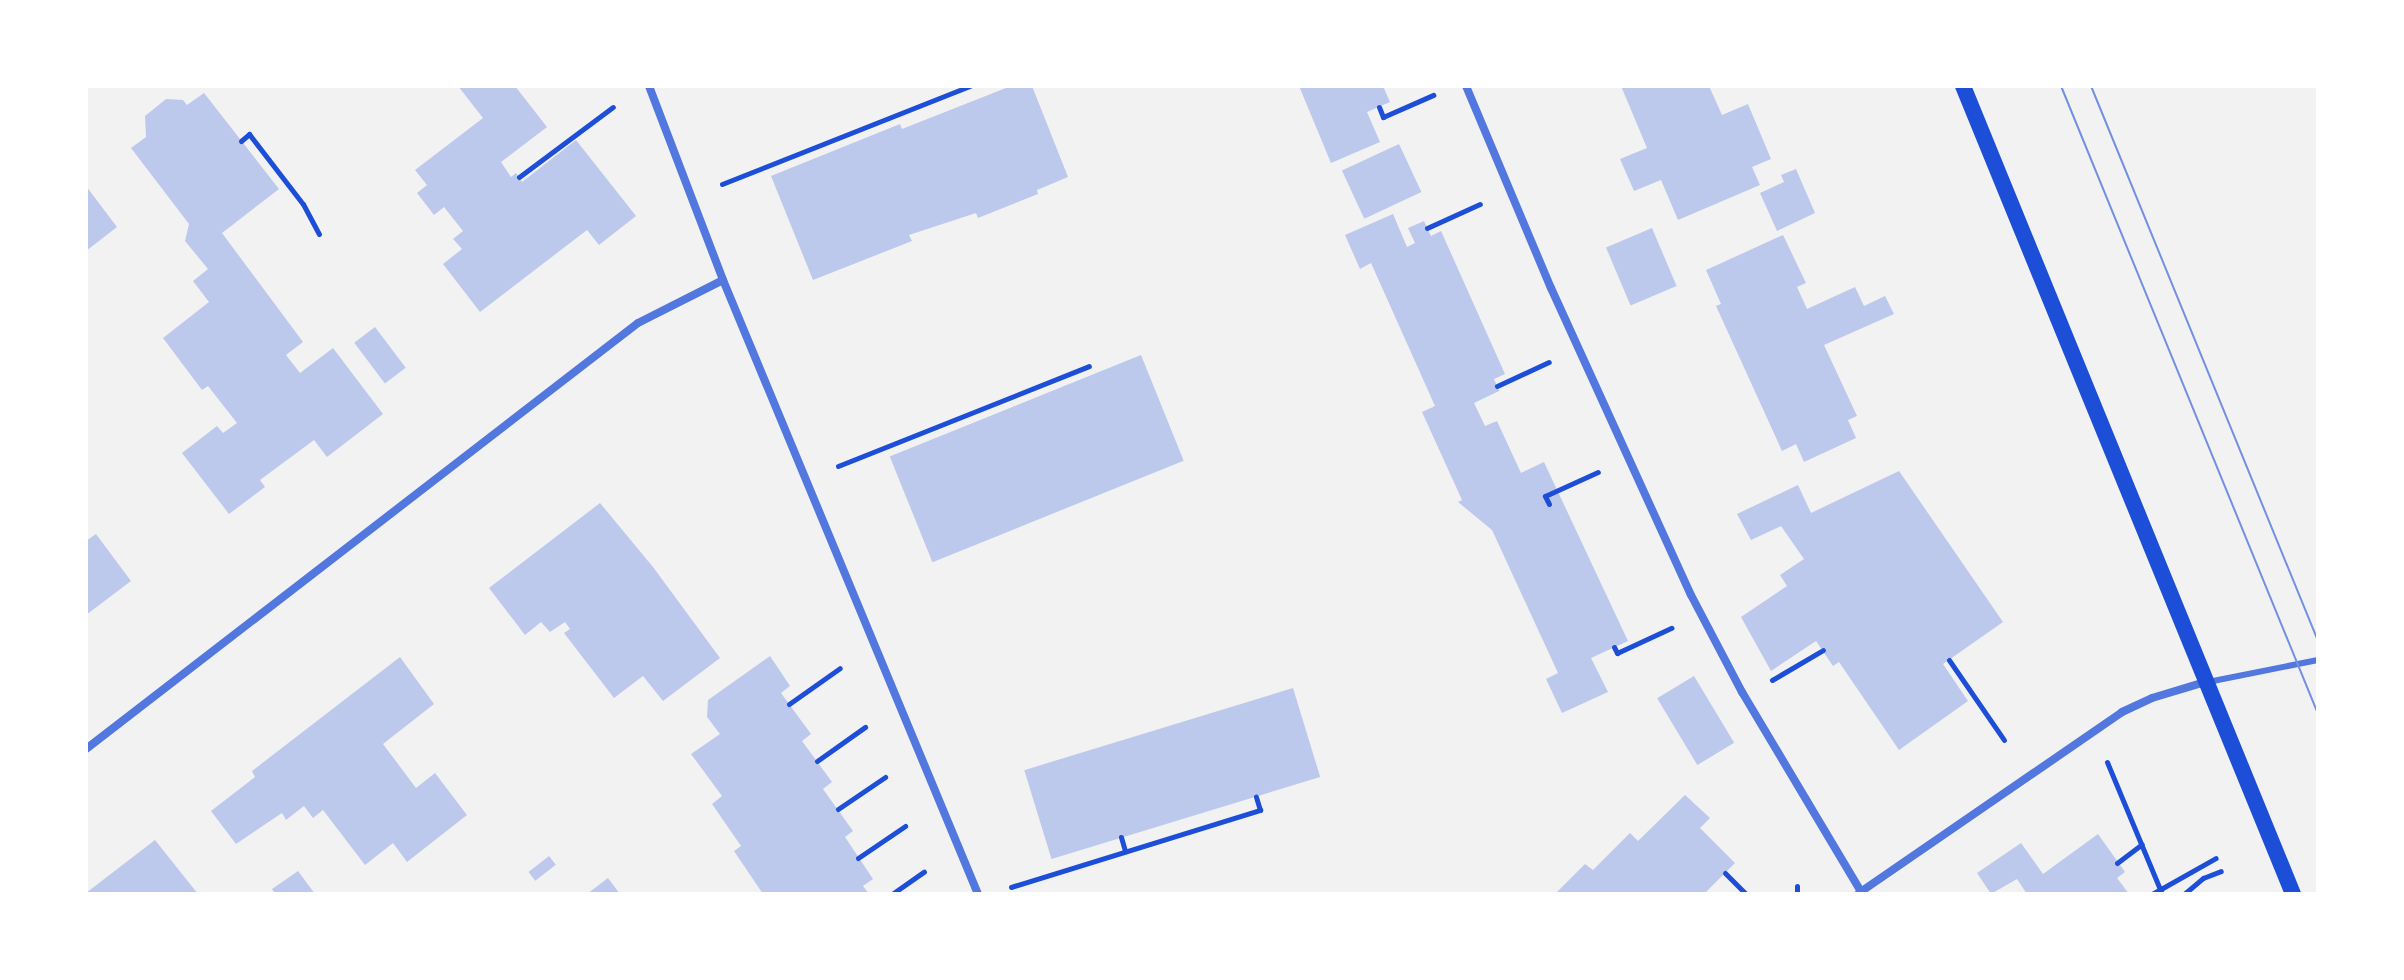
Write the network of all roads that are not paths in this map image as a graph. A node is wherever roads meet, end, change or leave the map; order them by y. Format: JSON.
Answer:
{"nodes":[{"id":1,"x":649,"y":86,"type":"edge"},
{"id":2,"x":1466,"y":86,"type":"edge"},
{"id":3,"x":1963,"y":86,"type":"edge"},
{"id":4,"x":723,"y":280,"type":"junction"},
{"id":5,"x":2318,"y":660,"type":"edge"},
{"id":6,"x":2205,"y":682,"type":"junction"},
{"id":7,"x":86,"y":749,"type":"edge"},
{"id":8,"x":1860,"y":893,"type":"edge"},
{"id":9,"x":978,"y":894,"type":"edge"},
{"id":10,"x":2293,"y":894,"type":"edge"}],
"edges":[{"from":1,"to":4,"type":"street"},
{"from":2,"to":8,"type":"street"},
{"from":3,"to":6,"type":"main road"},
{"from":4,"to":7,"type":"street"},
{"from":4,"to":9,"type":"street"},
{"from":5,"to":6,"type":"lane"},
{"from":6,"to":8,"type":"street"},
{"from":6,"to":10,"type":"main road"}]}
